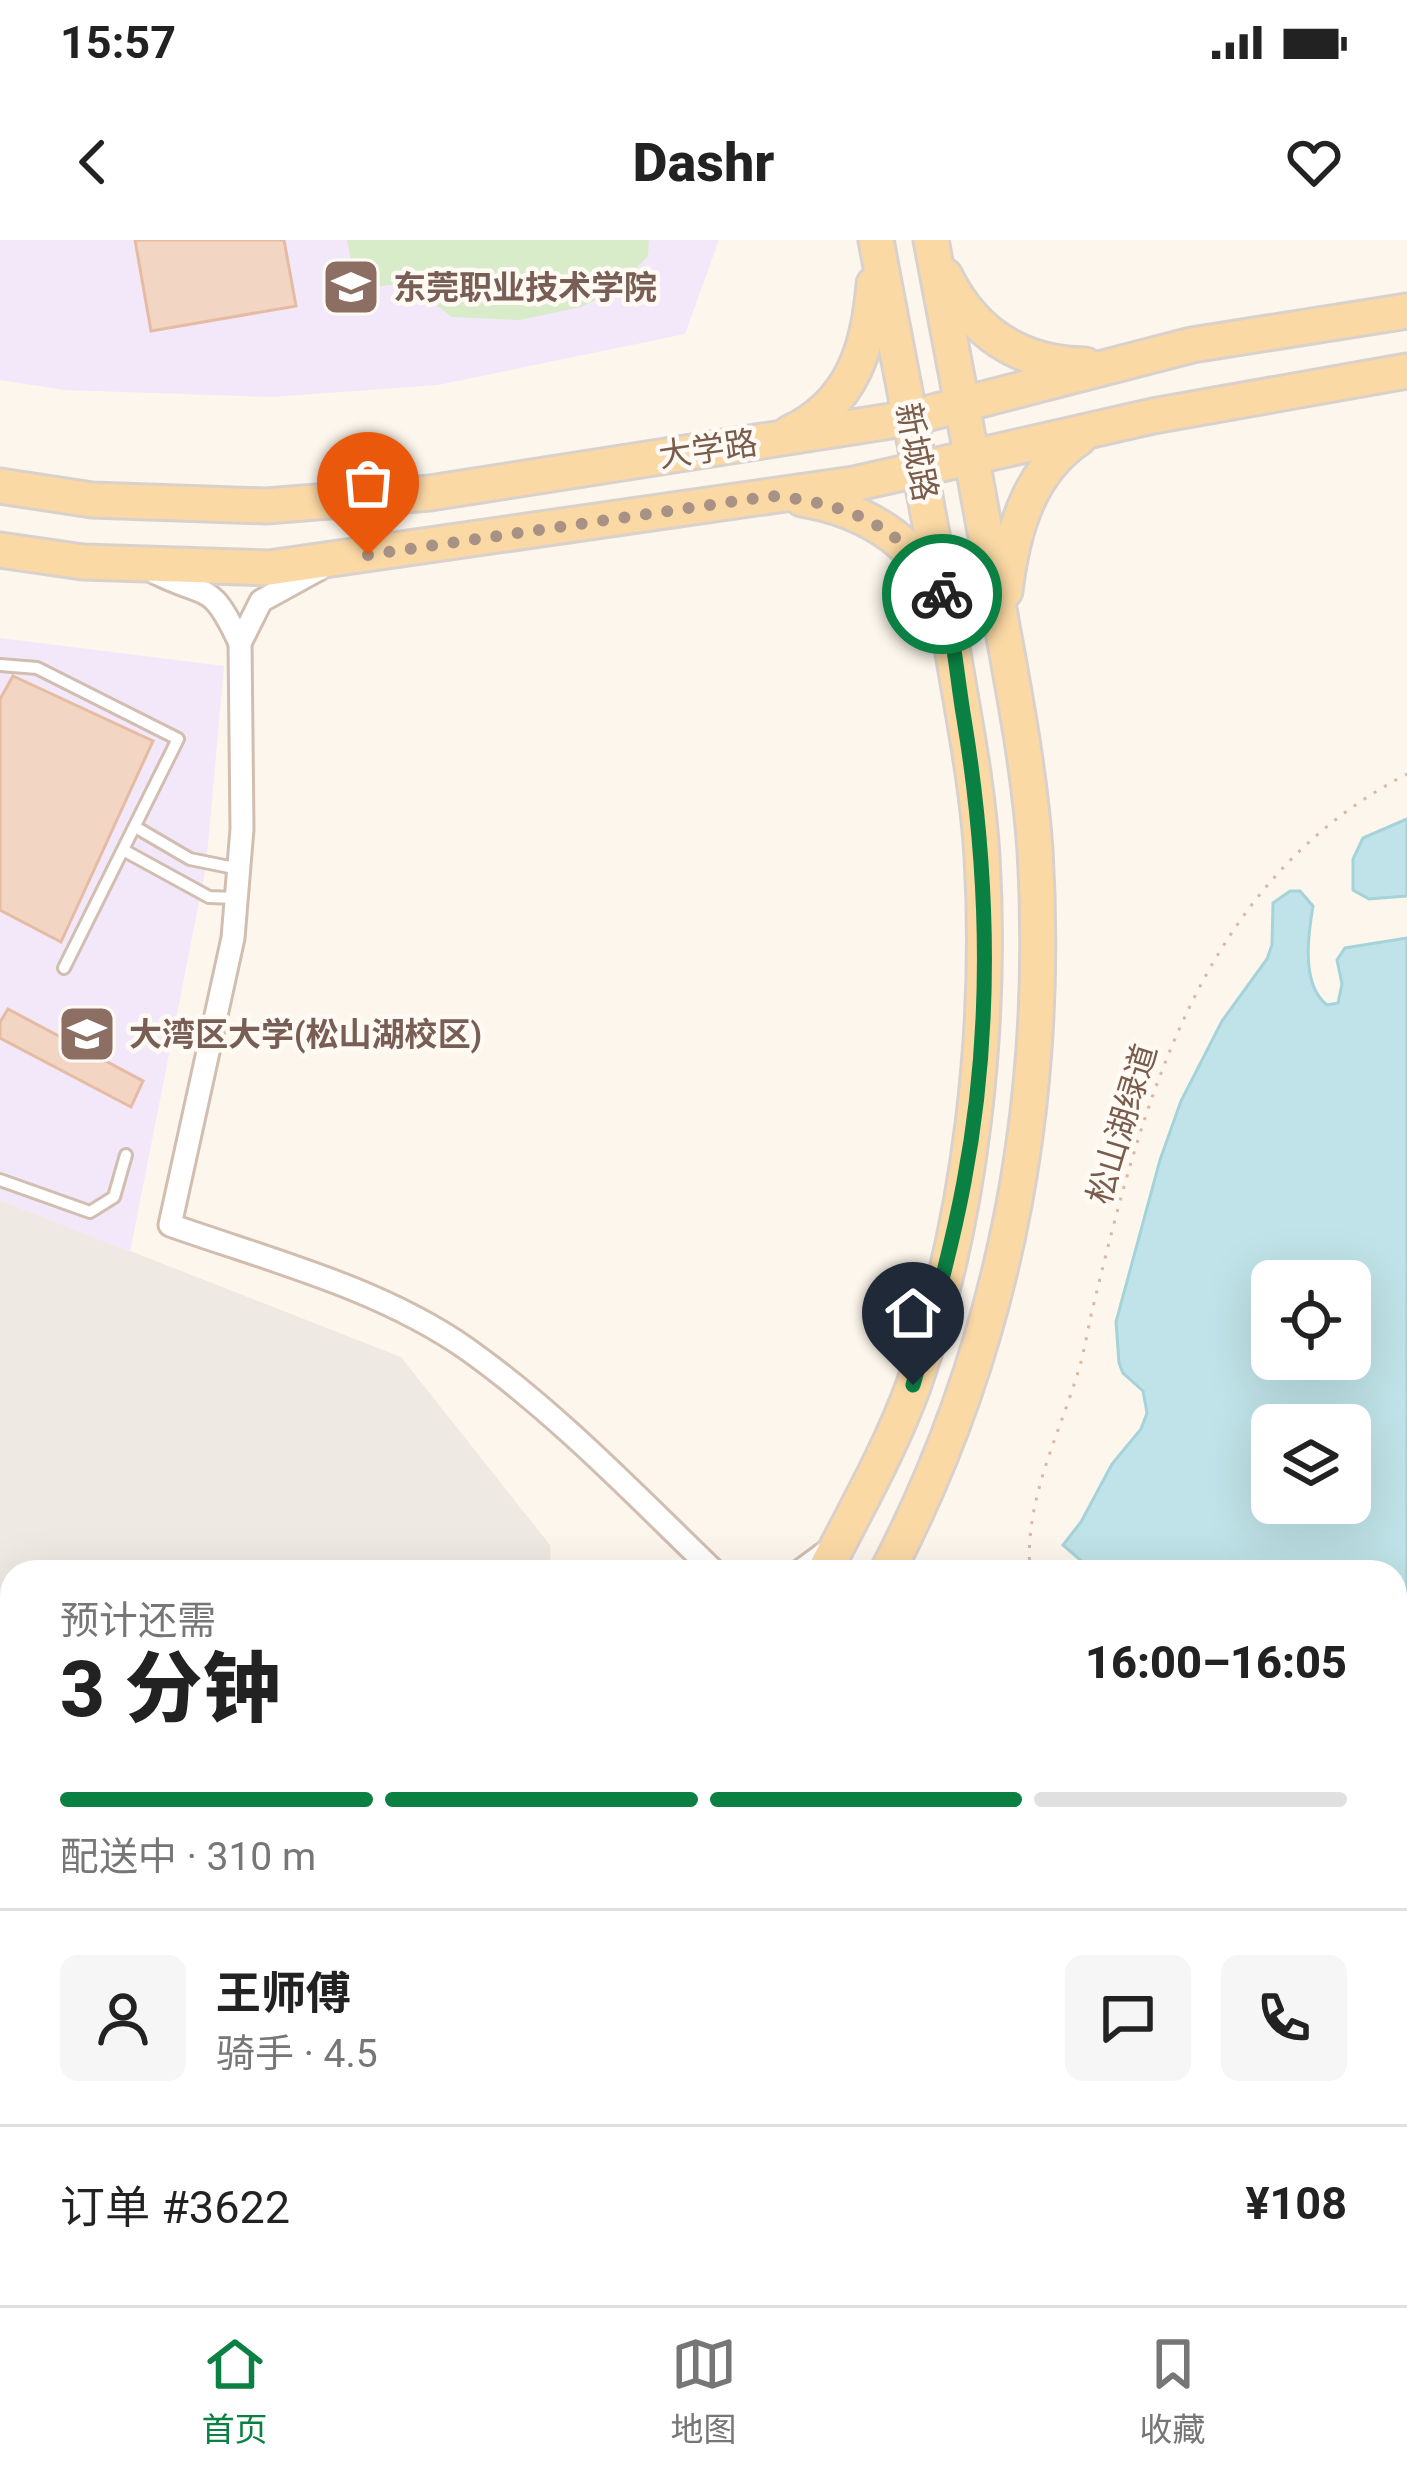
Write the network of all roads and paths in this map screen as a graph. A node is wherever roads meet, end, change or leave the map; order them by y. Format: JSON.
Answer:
{"nodes":[{"id":1,"x":875,"y":240,"type":"edge"},
{"id":2,"x":931,"y":240,"type":"edge"},
{"id":3,"x":1407,"y":311,"type":"edge"},
{"id":4,"x":1128,"y":361,"type":"junction"},
{"id":5,"x":1407,"y":371,"type":"edge"},
{"id":6,"x":962,"y":406,"type":"junction"},
{"id":7,"x":910,"y":418,"type":"junction"},
{"id":8,"x":1100,"y":428,"type":"junction"},
{"id":9,"x":777,"y":439,"type":"junction"},
{"id":10,"x":972,"y":459,"type":"junction"},
{"id":11,"x":922,"y":468,"type":"junction"},
{"id":12,"x":0,"y":486,"type":"edge"},
{"id":13,"x":771,"y":496,"type":"junction"},
{"id":14,"x":0,"y":550,"type":"edge"},
{"id":15,"x":334,"y":559,"type":"junction"},
{"id":16,"x":138,"y":564,"type":"junction"},
{"id":17,"x":944,"y":597,"type":"junction"},
{"id":18,"x":1002,"y":623,"type":"junction"},
{"id":19,"x":240,"y":643,"type":"junction"},
{"id":20,"x":0,"y":664,"type":"edge"},
{"id":21,"x":1407,"y":774,"type":"edge"},
{"id":22,"x":137,"y":828,"type":"junction"},
{"id":23,"x":124,"y":851,"type":"junction"},
{"id":24,"x":239,"y":869,"type":"junction"},
{"id":25,"x":237,"y":898,"type":"junction"},
{"id":26,"x":64,"y":968,"type":"dead end"},
{"id":27,"x":126,"y":1155,"type":"dead end"},
{"id":28,"x":0,"y":1180,"type":"edge"},
{"id":29,"x":831,"y":1558,"type":"edge"},
{"id":30,"x":702,"y":1560,"type":"edge"},
{"id":31,"x":893,"y":1560,"type":"edge"},
{"id":32,"x":1030,"y":1560,"type":"edge"}],
"edges":[{"from":1,"to":7,"type":"main road","name":"新城路"},
{"from":1,"to":9,"type":"main road"},
{"from":2,"to":4,"type":"main road"},
{"from":2,"to":6,"type":"main road","name":"新城路"},
{"from":3,"to":4,"type":"main road","name":"大学路"},
{"from":4,"to":6,"type":"main road","name":"大学路"},
{"from":5,"to":8,"type":"main road","name":"大学路"},
{"from":6,"to":7,"type":"main road","name":"大学路"},
{"from":6,"to":10,"type":"main road","name":"新城路"},
{"from":7,"to":9,"type":"main road","name":"大学路"},
{"from":7,"to":11,"type":"main road","name":"新城路"},
{"from":8,"to":10,"type":"main road","name":"大学路"},
{"from":8,"to":18,"type":"main road"},
{"from":9,"to":12,"type":"main road","name":"大学路"},
{"from":10,"to":11,"type":"main road","name":"大学路"},
{"from":10,"to":18,"type":"main road","name":"新城路"},
{"from":11,"to":13,"type":"main road","name":"大学路"},
{"from":11,"to":17,"type":"main road","name":"新城路"},
{"from":13,"to":15,"type":"main road","name":"大学路"},
{"from":13,"to":17,"type":"main road"},
{"from":14,"to":16,"type":"main road","name":"大学路"},
{"from":15,"to":16,"type":"main road","name":"大学路"},
{"from":15,"to":19,"type":"street"},
{"from":16,"to":19,"type":"street"},
{"from":17,"to":29,"type":"main road","name":"新城路"},
{"from":18,"to":31,"type":"main road","name":"新城路"},
{"from":19,"to":24,"type":"street"},
{"from":20,"to":22,"type":"lane"},
{"from":21,"to":32,"type":"path","name":"松山湖绿道"},
{"from":22,"to":23,"type":"lane"},
{"from":22,"to":24,"type":"lane"},
{"from":23,"to":25,"type":"lane"},
{"from":23,"to":26,"type":"lane"},
{"from":24,"to":25,"type":"street"},
{"from":25,"to":30,"type":"street"},
{"from":27,"to":28,"type":"lane"}]}
